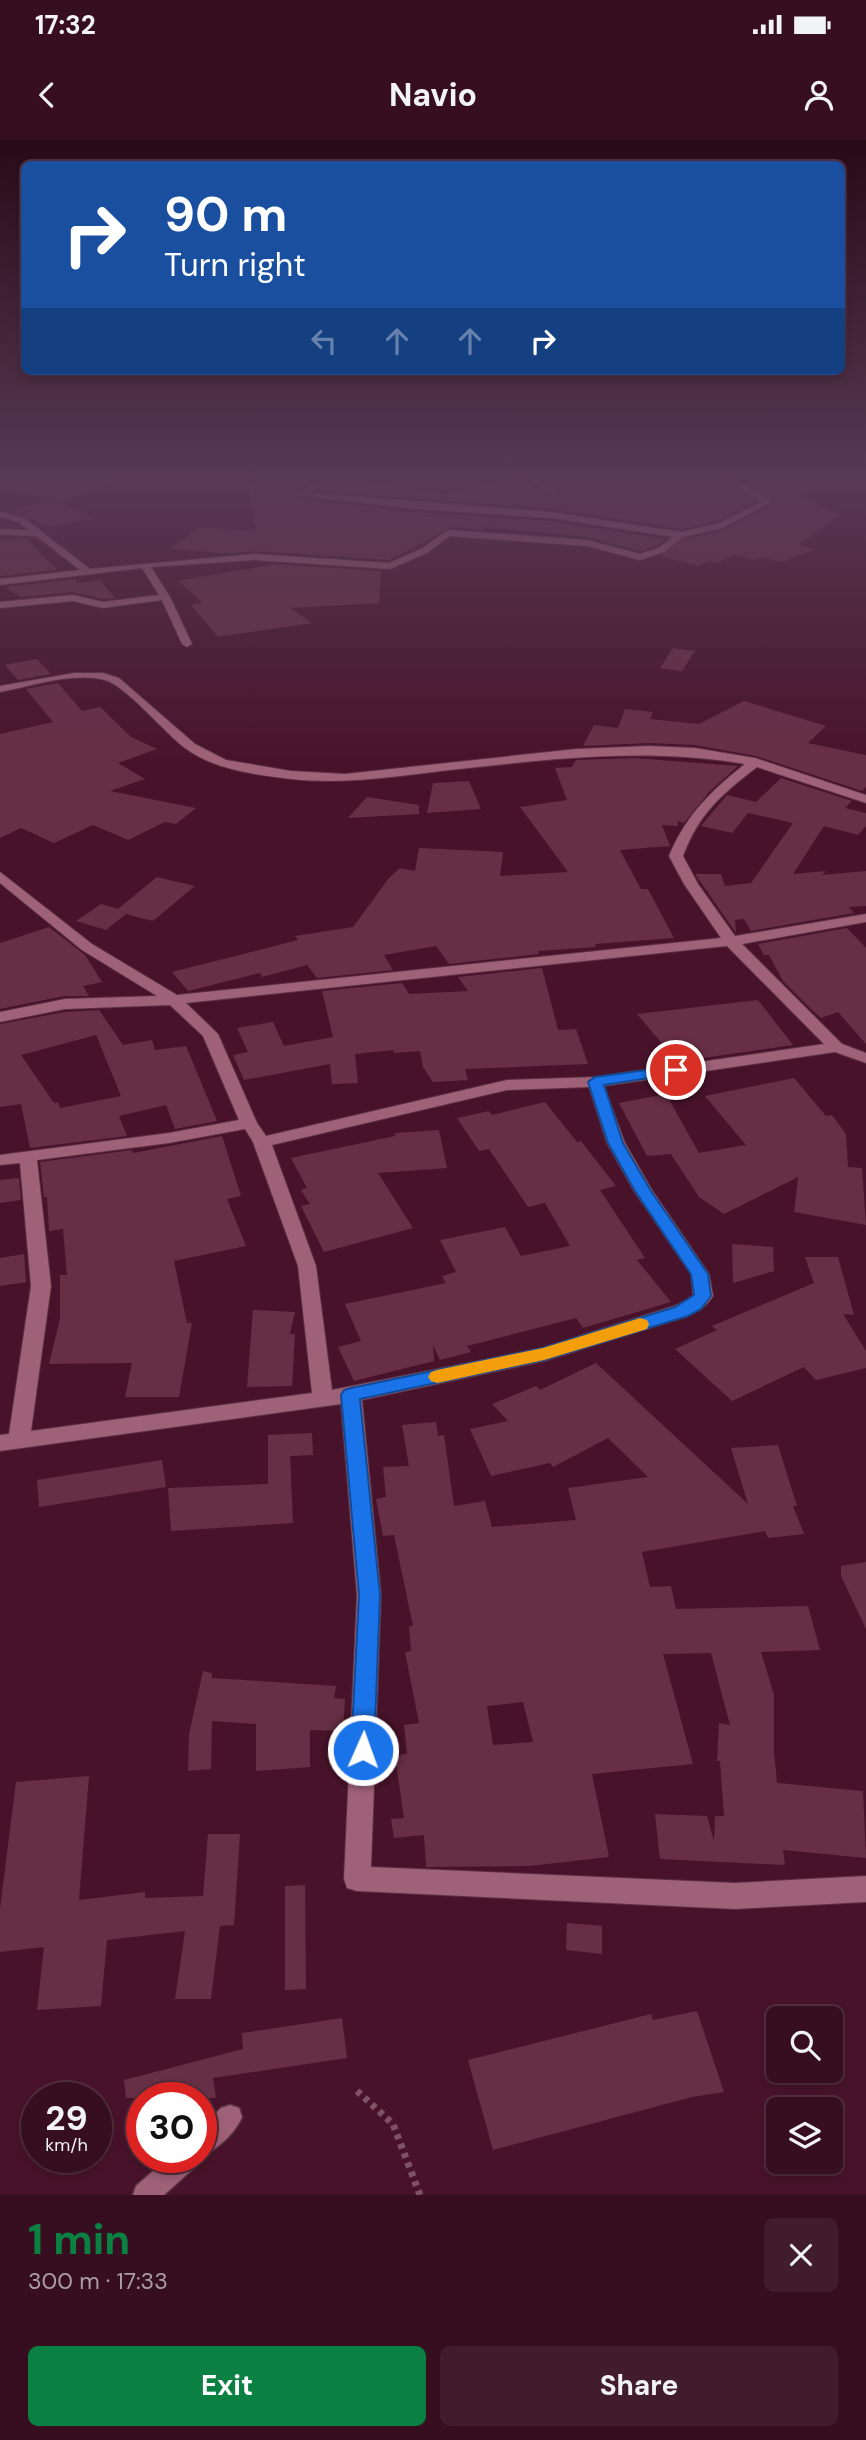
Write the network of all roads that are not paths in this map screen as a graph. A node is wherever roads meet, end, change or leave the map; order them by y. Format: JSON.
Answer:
{"nodes":[{"id":1,"x":85,"y":569,"type":"edge"},
{"id":2,"x":118,"y":569,"type":"edge"},
{"id":3,"x":148,"y":569,"type":"edge"},
{"id":4,"x":90,"y":573,"type":"junction"},
{"id":5,"x":0,"y":582,"type":"edge"},
{"id":6,"x":166,"y":597,"type":"junction"},
{"id":7,"x":0,"y":605,"type":"edge"},
{"id":8,"x":187,"y":644,"type":"dead end"},
{"id":9,"x":0,"y":689,"type":"edge"},
{"id":10,"x":755,"y":762,"type":"junction"},
{"id":11,"x":866,"y":799,"type":"edge"},
{"id":12,"x":0,"y":876,"type":"edge"},
{"id":13,"x":866,"y":918,"type":"edge"},
{"id":14,"x":732,"y":941,"type":"junction"},
{"id":15,"x":173,"y":1000,"type":"junction"},
{"id":16,"x":0,"y":1017,"type":"edge"},
{"id":17,"x":836,"y":1047,"type":"junction"},
{"id":18,"x":866,"y":1058,"type":"edge"},
{"id":19,"x":595,"y":1082,"type":"junction"},
{"id":20,"x":248,"y":1123,"type":"junction"},
{"id":21,"x":262,"y":1142,"type":"junction"},
{"id":22,"x":28,"y":1157,"type":"junction"},
{"id":23,"x":0,"y":1160,"type":"edge"},
{"id":24,"x":351,"y":1395,"type":"junction"},
{"id":25,"x":323,"y":1398,"type":"junction"},
{"id":26,"x":10,"y":1442,"type":"edge"},
{"id":27,"x":866,"y":1889,"type":"edge"},
{"id":28,"x":230,"y":2117,"type":"dead end"},
{"id":29,"x":217,"y":2129,"type":"edge"},
{"id":30,"x":169,"y":2173,"type":"edge"},
{"id":31,"x":145,"y":2195,"type":"edge"}],
"edges":[{"from":1,"to":4,"type":"street"},
{"from":2,"to":4,"type":"street"},
{"from":3,"to":6,"type":"street"},
{"from":4,"to":5,"type":"street"},
{"from":6,"to":7,"type":"street"},
{"from":6,"to":8,"type":"street"},
{"from":9,"to":10,"type":"street"},
{"from":10,"to":11,"type":"street"},
{"from":10,"to":14,"type":"street"},
{"from":12,"to":15,"type":"street"},
{"from":13,"to":14,"type":"street"},
{"from":14,"to":15,"type":"street"},
{"from":14,"to":17,"type":"street"},
{"from":15,"to":16,"type":"street"},
{"from":15,"to":20,"type":"street"},
{"from":17,"to":18,"type":"street"},
{"from":17,"to":19,"type":"street"},
{"from":19,"to":21,"type":"street"},
{"from":19,"to":24,"type":"street"},
{"from":20,"to":21,"type":"street"},
{"from":20,"to":22,"type":"street"},
{"from":21,"to":25,"type":"street"},
{"from":22,"to":23,"type":"street"},
{"from":22,"to":26,"type":"street"},
{"from":24,"to":25,"type":"street"},
{"from":24,"to":27,"type":"street"},
{"from":25,"to":26,"type":"street"},
{"from":28,"to":29,"type":"lane"},
{"from":30,"to":31,"type":"lane"}]}
